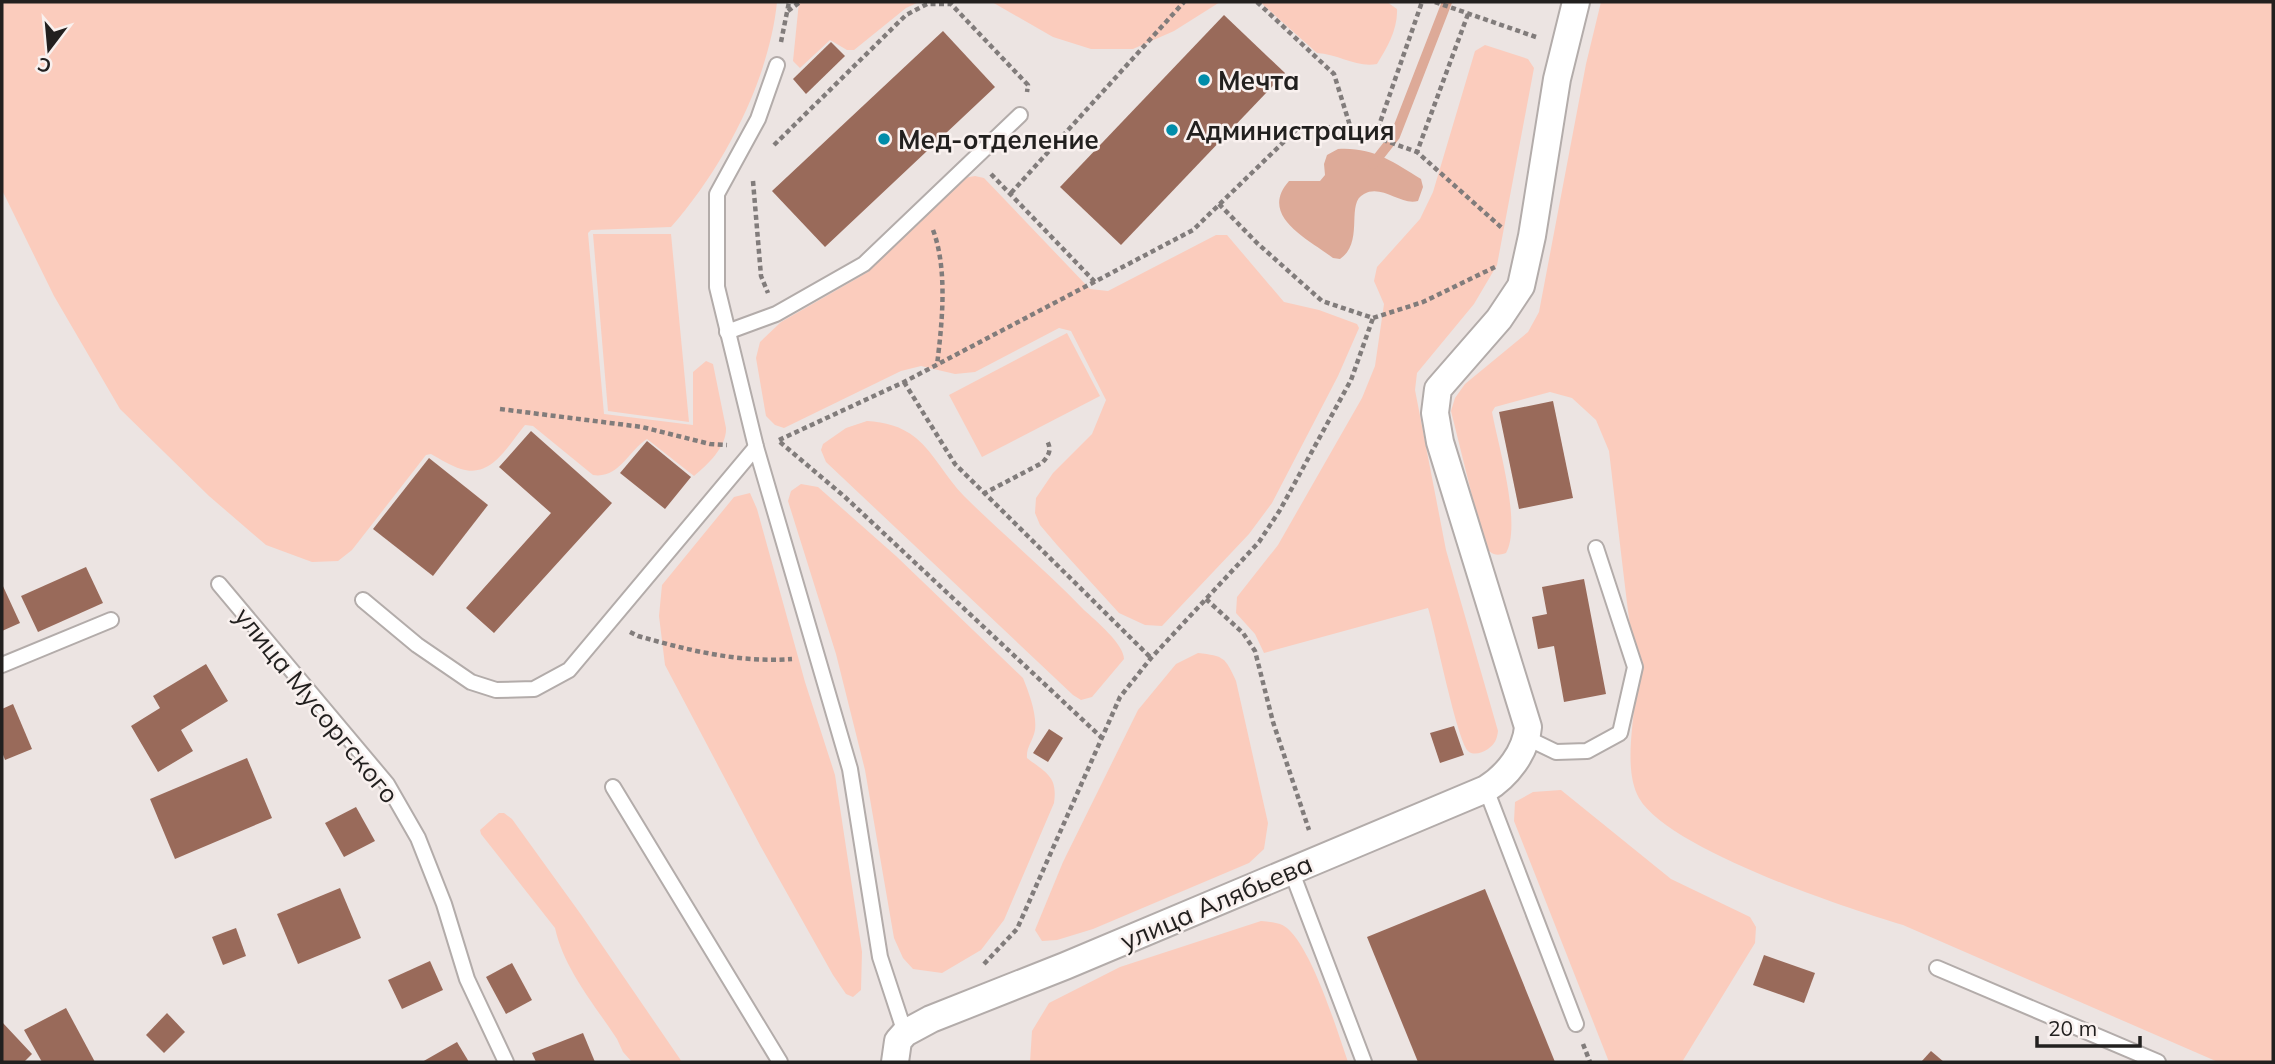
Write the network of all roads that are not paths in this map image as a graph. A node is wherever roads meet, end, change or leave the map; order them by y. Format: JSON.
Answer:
{"nodes":[{"id":1,"x":1576,"y":2,"type":"edge"},
{"id":2,"x":777,"y":65,"type":"road end"},
{"id":3,"x":1020,"y":115,"type":"road end"},
{"id":4,"x":727,"y":332,"type":"junction"},
{"id":5,"x":756,"y":447,"type":"junction"},
{"id":6,"x":1596,"y":548,"type":"dead end"},
{"id":7,"x":219,"y":584,"type":"dead end"},
{"id":8,"x":363,"y":600,"type":"dead end"},
{"id":9,"x":111,"y":620,"type":"dead end"},
{"id":10,"x":2,"y":665,"type":"edge"},
{"id":11,"x":1527,"y":733,"type":"junction"},
{"id":12,"x":613,"y":788,"type":"dead end"},
{"id":13,"x":1486,"y":789,"type":"junction"},
{"id":14,"x":1291,"y":870,"type":"junction"},
{"id":15,"x":1937,"y":968,"type":"dead end"},
{"id":16,"x":1576,"y":1024,"type":"dead end"},
{"id":17,"x":905,"y":1033,"type":"junction"},
{"id":18,"x":506,"y":1062,"type":"edge"},
{"id":19,"x":780,"y":1062,"type":"edge"},
{"id":20,"x":895,"y":1062,"type":"edge"},
{"id":21,"x":1364,"y":1062,"type":"edge"},
{"id":22,"x":2158,"y":1062,"type":"edge"}],
"edges":[{"from":1,"to":11,"type":"street"},
{"from":2,"to":4,"type":"lane"},
{"from":3,"to":4,"type":"lane"},
{"from":4,"to":5,"type":"lane"},
{"from":5,"to":8,"type":"lane"},
{"from":5,"to":17,"type":"lane"},
{"from":6,"to":11,"type":"lane"},
{"from":7,"to":18,"type":"lane","name":"улица Мусоргского"},
{"from":9,"to":10,"type":"lane"},
{"from":11,"to":13,"type":"street","name":"улица Алябьева"},
{"from":12,"to":19,"type":"lane"},
{"from":13,"to":14,"type":"street","name":"улица Алябьева"},
{"from":13,"to":16,"type":"lane"},
{"from":14,"to":17,"type":"street","name":"улица Алябьева"},
{"from":14,"to":21,"type":"lane"},
{"from":15,"to":22,"type":"lane"},
{"from":17,"to":20,"type":"street"}]}
